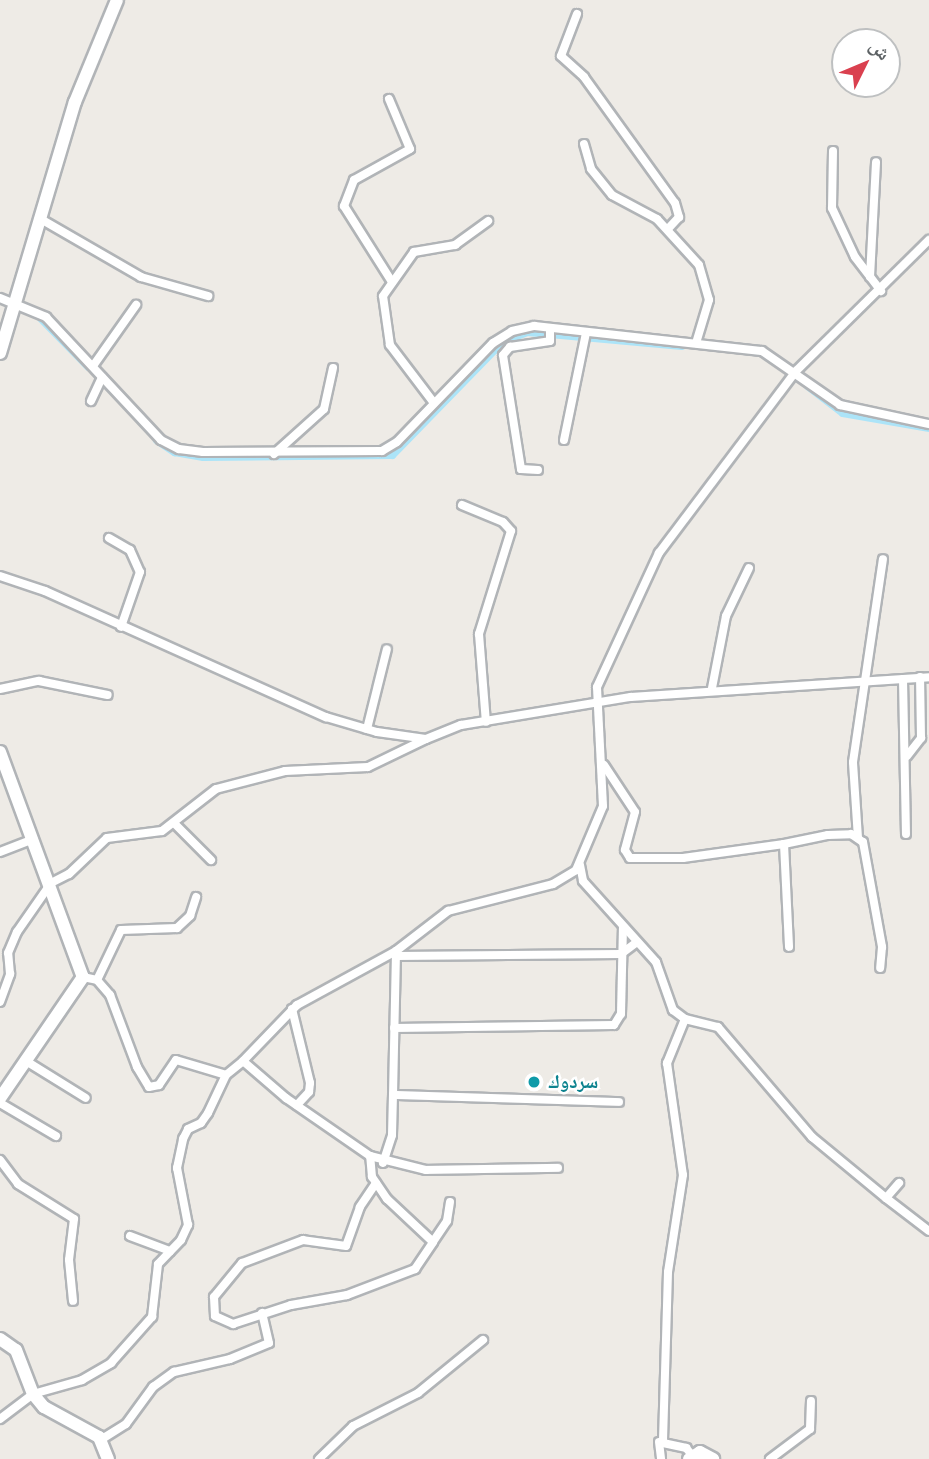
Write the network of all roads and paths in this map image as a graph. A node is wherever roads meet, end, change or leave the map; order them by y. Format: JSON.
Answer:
{"nodes":[{"id":1,"x":117,"y":0,"type":"edge"},
{"id":2,"x":577,"y":14,"type":"dead end"},
{"id":3,"x":389,"y":99,"type":"dead end"},
{"id":4,"x":584,"y":144,"type":"dead end"},
{"id":5,"x":833,"y":151,"type":"dead end"},
{"id":6,"x":876,"y":162,"type":"dead end"},
{"id":7,"x":39,"y":218,"type":"junction"},
{"id":8,"x":488,"y":221,"type":"dead end"},
{"id":9,"x":668,"y":229,"type":"junction"},
{"id":10,"x":929,"y":240,"type":"edge"},
{"id":11,"x":870,"y":277,"type":"junction"},
{"id":12,"x":392,"y":282,"type":"junction"},
{"id":13,"x":881,"y":291,"type":"junction"},
{"id":14,"x":208,"y":296,"type":"dead end"},
{"id":15,"x":0,"y":298,"type":"edge"},
{"id":16,"x":15,"y":302,"type":"junction"},
{"id":17,"x":136,"y":305,"type":"dead end"},
{"id":18,"x":550,"y":328,"type":"junction"},
{"id":19,"x":586,"y":332,"type":"junction"},
{"id":20,"x":696,"y":343,"type":"junction"},
{"id":21,"x":0,"y":353,"type":"edge"},
{"id":22,"x":93,"y":366,"type":"junction"},
{"id":23,"x":333,"y":368,"type":"dead end"},
{"id":24,"x":796,"y":371,"type":"junction"},
{"id":25,"x":103,"y":377,"type":"junction"},
{"id":26,"x":91,"y":401,"type":"dead end"},
{"id":27,"x":434,"y":403,"type":"junction"},
{"id":28,"x":929,"y":424,"type":"edge"},
{"id":29,"x":564,"y":440,"type":"dead end"},
{"id":30,"x":274,"y":454,"type":"junction"},
{"id":31,"x":538,"y":470,"type":"dead end"},
{"id":32,"x":462,"y":505,"type":"dead end"},
{"id":33,"x":109,"y":538,"type":"dead end"},
{"id":34,"x":883,"y":559,"type":"dead end"},
{"id":35,"x":749,"y":568,"type":"dead end"},
{"id":36,"x":0,"y":576,"type":"edge"},
{"id":37,"x":121,"y":627,"type":"junction"},
{"id":38,"x":387,"y":649,"type":"dead end"},
{"id":39,"x":925,"y":677,"type":"edge"},
{"id":40,"x":903,"y":678,"type":"junction"},
{"id":41,"x":868,"y":681,"type":"junction"},
{"id":42,"x":712,"y":688,"type":"junction"},
{"id":43,"x":0,"y":689,"type":"edge"},
{"id":44,"x":108,"y":695,"type":"dead end"},
{"id":45,"x":595,"y":702,"type":"junction"},
{"id":46,"x":486,"y":722,"type":"junction"},
{"id":47,"x":367,"y":729,"type":"junction"},
{"id":48,"x":426,"y":739,"type":"junction"},
{"id":49,"x":0,"y":752,"type":"edge"},
{"id":50,"x":907,"y":756,"type":"junction"},
{"id":51,"x":604,"y":765,"type":"junction"},
{"id":52,"x":175,"y":824,"type":"junction"},
{"id":53,"x":906,"y":834,"type":"dead end"},
{"id":54,"x":858,"y":838,"type":"junction"},
{"id":55,"x":34,"y":839,"type":"junction"},
{"id":56,"x":784,"y":844,"type":"junction"},
{"id":57,"x":0,"y":852,"type":"edge"},
{"id":58,"x":211,"y":860,"type":"dead end"},
{"id":59,"x":580,"y":865,"type":"junction"},
{"id":60,"x":51,"y":883,"type":"junction"},
{"id":61,"x":196,"y":897,"type":"dead end"},
{"id":62,"x":623,"y":928,"type":"junction"},
{"id":63,"x":637,"y":942,"type":"junction"},
{"id":64,"x":789,"y":947,"type":"dead end"},
{"id":65,"x":396,"y":953,"type":"junction"},
{"id":66,"x":621,"y":954,"type":"junction"},
{"id":67,"x":880,"y":968,"type":"dead end"},
{"id":68,"x":83,"y":977,"type":"junction"},
{"id":69,"x":97,"y":980,"type":"junction"},
{"id":70,"x":0,"y":1002,"type":"edge"},
{"id":71,"x":292,"y":1009,"type":"junction"},
{"id":72,"x":685,"y":1019,"type":"junction"},
{"id":73,"x":394,"y":1028,"type":"junction"},
{"id":74,"x":26,"y":1061,"type":"junction"},
{"id":75,"x":243,"y":1061,"type":"junction"},
{"id":76,"x":226,"y":1075,"type":"junction"},
{"id":77,"x":393,"y":1095,"type":"junction"},
{"id":78,"x":0,"y":1098,"type":"edge"},
{"id":79,"x":86,"y":1098,"type":"dead end"},
{"id":80,"x":619,"y":1102,"type":"dead end"},
{"id":81,"x":0,"y":1103,"type":"edge"},
{"id":82,"x":297,"y":1105,"type":"junction"},
{"id":83,"x":56,"y":1136,"type":"dead end"},
{"id":84,"x":370,"y":1156,"type":"junction"},
{"id":85,"x":0,"y":1160,"type":"edge"},
{"id":86,"x":383,"y":1163,"type":"junction"},
{"id":87,"x":558,"y":1168,"type":"dead end"},
{"id":88,"x":900,"y":1183,"type":"dead end"},
{"id":89,"x":376,"y":1184,"type":"junction"},
{"id":90,"x":886,"y":1198,"type":"junction"},
{"id":91,"x":450,"y":1202,"type":"dead end"},
{"id":92,"x":929,"y":1231,"type":"edge"},
{"id":93,"x":130,"y":1236,"type":"dead end"},
{"id":94,"x":433,"y":1242,"type":"junction"},
{"id":95,"x":170,"y":1251,"type":"junction"},
{"id":96,"x":72,"y":1301,"type":"dead end"},
{"id":97,"x":262,"y":1313,"type":"junction"},
{"id":98,"x":0,"y":1339,"type":"edge"},
{"id":99,"x":483,"y":1340,"type":"dead end"},
{"id":100,"x":33,"y":1394,"type":"junction"},
{"id":101,"x":811,"y":1401,"type":"dead end"},
{"id":102,"x":0,"y":1419,"type":"edge"},
{"id":103,"x":102,"y":1439,"type":"junction"},
{"id":104,"x":660,"y":1442,"type":"dead end"},
{"id":105,"x":690,"y":1457,"type":"edge"},
{"id":106,"x":108,"y":1459,"type":"edge"},
{"id":107,"x":319,"y":1459,"type":"edge"},
{"id":108,"x":661,"y":1459,"type":"edge"},
{"id":109,"x":713,"y":1459,"type":"edge"},
{"id":110,"x":770,"y":1459,"type":"edge"}],
"edges":[{"from":1,"to":7,"type":"main road"},
{"from":2,"to":9,"type":"street"},
{"from":3,"to":12,"type":"street"},
{"from":4,"to":9,"type":"street"},
{"from":5,"to":11,"type":"street"},
{"from":6,"to":11,"type":"street"},
{"from":7,"to":14,"type":"street"},
{"from":7,"to":16,"type":"main road"},
{"from":8,"to":12,"type":"street"},
{"from":9,"to":20,"type":"street"},
{"from":10,"to":13,"type":"street"},
{"from":11,"to":13,"type":"street"},
{"from":12,"to":27,"type":"street"},
{"from":13,"to":24,"type":"street"},
{"from":15,"to":16,"type":"street"},
{"from":16,"to":21,"type":"main road"},
{"from":16,"to":22,"type":"street"},
{"from":17,"to":22,"type":"street"},
{"from":18,"to":19,"type":"street"},
{"from":18,"to":27,"type":"street"},
{"from":18,"to":31,"type":"street"},
{"from":19,"to":20,"type":"street"},
{"from":19,"to":29,"type":"street"},
{"from":20,"to":24,"type":"street"},
{"from":22,"to":25,"type":"street"},
{"from":23,"to":30,"type":"street"},
{"from":24,"to":28,"type":"street"},
{"from":24,"to":45,"type":"street"},
{"from":25,"to":26,"type":"street"},
{"from":25,"to":30,"type":"street"},
{"from":27,"to":30,"type":"street"},
{"from":32,"to":46,"type":"street"},
{"from":33,"to":37,"type":"street"},
{"from":34,"to":41,"type":"street"},
{"from":35,"to":42,"type":"street"},
{"from":36,"to":37,"type":"street"},
{"from":37,"to":47,"type":"street"},
{"from":38,"to":47,"type":"street"},
{"from":39,"to":40,"type":"street"},
{"from":39,"to":50,"type":"street"},
{"from":40,"to":41,"type":"street"},
{"from":40,"to":50,"type":"street"},
{"from":41,"to":42,"type":"street"},
{"from":41,"to":54,"type":"street"},
{"from":42,"to":45,"type":"street"},
{"from":43,"to":44,"type":"street"},
{"from":45,"to":46,"type":"street"},
{"from":45,"to":51,"type":"street"},
{"from":46,"to":48,"type":"street"},
{"from":47,"to":48,"type":"street"},
{"from":48,"to":52,"type":"street"},
{"from":49,"to":55,"type":"main road"},
{"from":50,"to":53,"type":"street"},
{"from":51,"to":56,"type":"street"},
{"from":51,"to":59,"type":"street"},
{"from":52,"to":58,"type":"street"},
{"from":52,"to":60,"type":"street"},
{"from":54,"to":56,"type":"street"},
{"from":54,"to":67,"type":"street"},
{"from":55,"to":57,"type":"street"},
{"from":55,"to":60,"type":"main road"},
{"from":56,"to":64,"type":"street"},
{"from":59,"to":62,"type":"street"},
{"from":59,"to":65,"type":"street"},
{"from":60,"to":68,"type":"main road"},
{"from":60,"to":70,"type":"street"},
{"from":61,"to":69,"type":"street"},
{"from":62,"to":63,"type":"street"},
{"from":62,"to":66,"type":"street"},
{"from":63,"to":66,"type":"street"},
{"from":63,"to":72,"type":"street"},
{"from":65,"to":66,"type":"street"},
{"from":65,"to":71,"type":"street"},
{"from":65,"to":73,"type":"street"},
{"from":66,"to":73,"type":"street"},
{"from":68,"to":69,"type":"street"},
{"from":68,"to":74,"type":"main road"},
{"from":69,"to":76,"type":"street"},
{"from":71,"to":75,"type":"street"},
{"from":71,"to":82,"type":"street"},
{"from":72,"to":90,"type":"street"},
{"from":72,"to":105,"type":"street"},
{"from":73,"to":77,"type":"street"},
{"from":74,"to":78,"type":"main road"},
{"from":74,"to":79,"type":"street"},
{"from":75,"to":76,"type":"street"},
{"from":75,"to":82,"type":"street"},
{"from":76,"to":95,"type":"street"},
{"from":77,"to":80,"type":"street"},
{"from":77,"to":86,"type":"street"},
{"from":81,"to":83,"type":"street"},
{"from":82,"to":84,"type":"street"},
{"from":84,"to":86,"type":"street"},
{"from":84,"to":89,"type":"street"},
{"from":85,"to":96,"type":"street"},
{"from":86,"to":87,"type":"street"},
{"from":88,"to":90,"type":"street"},
{"from":89,"to":94,"type":"street"},
{"from":89,"to":97,"type":"street"},
{"from":90,"to":92,"type":"street"},
{"from":91,"to":94,"type":"street"},
{"from":93,"to":95,"type":"street"},
{"from":94,"to":97,"type":"street"},
{"from":95,"to":100,"type":"street"},
{"from":97,"to":103,"type":"street"},
{"from":98,"to":100,"type":"main road"},
{"from":99,"to":107,"type":"street"},
{"from":100,"to":102,"type":"street"},
{"from":100,"to":103,"type":"main road"},
{"from":101,"to":110,"type":"street"},
{"from":103,"to":106,"type":"main road"},
{"from":104,"to":108,"type":"street"},
{"from":105,"to":109,"type":"main road"}]}
